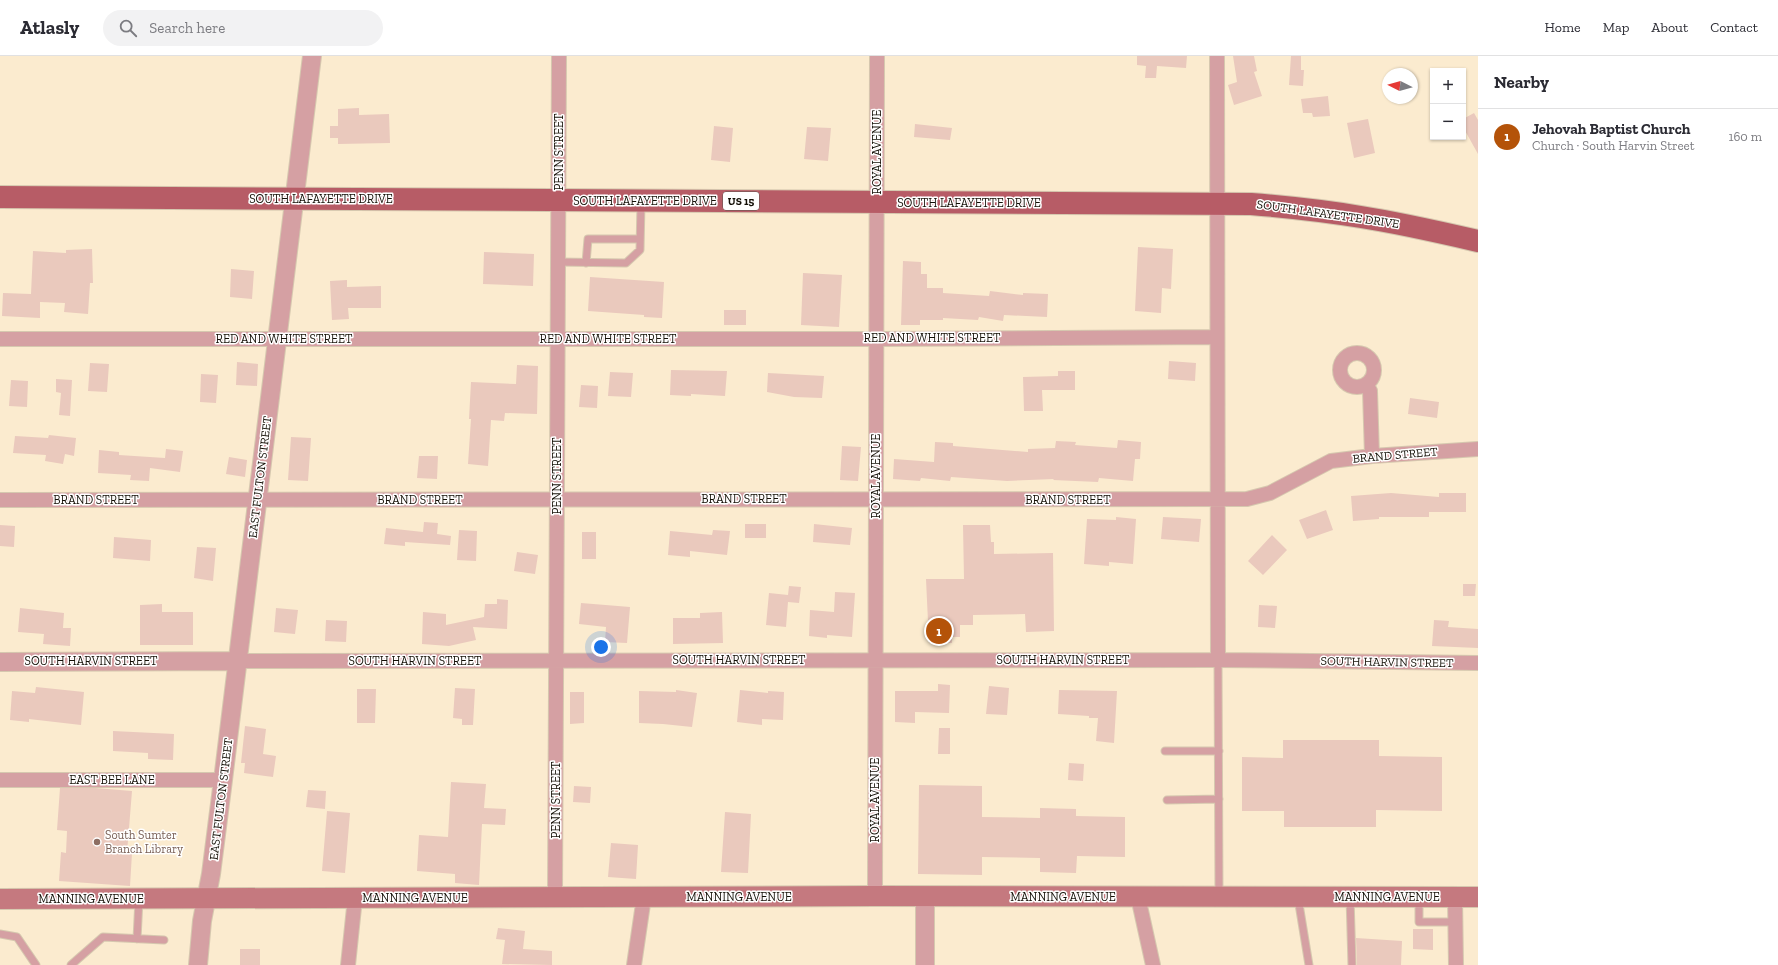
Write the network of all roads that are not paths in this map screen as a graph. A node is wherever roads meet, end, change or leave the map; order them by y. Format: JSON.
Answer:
{"nodes":[{"id":1,"x":312,"y":56,"type":"edge"},
{"id":2,"x":559,"y":56,"type":"edge"},
{"id":3,"x":877,"y":56,"type":"edge"},
{"id":4,"x":1217,"y":56,"type":"edge"},
{"id":5,"x":0,"y":197,"type":"edge"},
{"id":6,"x":294,"y":199,"type":"junction"},
{"id":7,"x":559,"y":200,"type":"junction"},
{"id":8,"x":641,"y":201,"type":"junction"},
{"id":9,"x":877,"y":202,"type":"junction"},
{"id":10,"x":1217,"y":204,"type":"junction"},
{"id":11,"x":640,"y":239,"type":"junction"},
{"id":12,"x":1478,"y":241,"type":"edge"},
{"id":13,"x":558,"y":262,"type":"junction"},
{"id":14,"x":586,"y":263,"type":"junction"},
{"id":15,"x":1217,"y":337,"type":"junction"},
{"id":16,"x":0,"y":339,"type":"edge"},
{"id":17,"x":277,"y":339,"type":"junction"},
{"id":18,"x":558,"y":339,"type":"junction"},
{"id":19,"x":877,"y":339,"type":"junction"},
{"id":20,"x":1366,"y":385,"type":"dead end"},
{"id":21,"x":1478,"y":449,"type":"edge"},
{"id":22,"x":1372,"y":456,"type":"junction"},
{"id":23,"x":876,"y":499,"type":"junction"},
{"id":24,"x":0,"y":500,"type":"edge"},
{"id":25,"x":557,"y":500,"type":"junction"},
{"id":26,"x":1217,"y":500,"type":"junction"},
{"id":27,"x":257,"y":501,"type":"junction"},
{"id":28,"x":876,"y":660,"type":"junction"},
{"id":29,"x":1218,"y":660,"type":"junction"},
{"id":30,"x":238,"y":661,"type":"junction"},
{"id":31,"x":556,"y":661,"type":"junction"},
{"id":32,"x":0,"y":662,"type":"edge"},
{"id":33,"x":1478,"y":663,"type":"edge"},
{"id":34,"x":1165,"y":751,"type":"dead end"},
{"id":35,"x":1219,"y":751,"type":"junction"},
{"id":36,"x":0,"y":780,"type":"edge"},
{"id":37,"x":223,"y":780,"type":"junction"},
{"id":38,"x":1219,"y":799,"type":"junction"},
{"id":39,"x":1167,"y":800,"type":"dead end"},
{"id":40,"x":875,"y":896,"type":"junction"},
{"id":41,"x":925,"y":896,"type":"junction"},
{"id":42,"x":555,"y":897,"type":"junction"},
{"id":43,"x":644,"y":897,"type":"junction"},
{"id":44,"x":1138,"y":897,"type":"junction"},
{"id":45,"x":1350,"y":897,"type":"junction"},
{"id":46,"x":1419,"y":897,"type":"junction"},
{"id":47,"x":1455,"y":897,"type":"junction"},
{"id":48,"x":1478,"y":897,"type":"edge"},
{"id":49,"x":206,"y":898,"type":"junction"},
{"id":50,"x":355,"y":898,"type":"junction"},
{"id":51,"x":1219,"y":898,"type":"junction"},
{"id":52,"x":1298,"y":898,"type":"junction"},
{"id":53,"x":0,"y":899,"type":"edge"},
{"id":54,"x":139,"y":899,"type":"junction"},
{"id":55,"x":1455,"y":922,"type":"junction"},
{"id":56,"x":0,"y":934,"type":"edge"},
{"id":57,"x":137,"y":939,"type":"junction"},
{"id":58,"x":164,"y":940,"type":"dead end"},
{"id":59,"x":36,"y":965,"type":"edge"},
{"id":60,"x":71,"y":965,"type":"edge"},
{"id":61,"x":198,"y":965,"type":"edge"},
{"id":62,"x":348,"y":965,"type":"edge"},
{"id":63,"x":634,"y":965,"type":"edge"},
{"id":64,"x":925,"y":965,"type":"edge"},
{"id":65,"x":1153,"y":965,"type":"edge"},
{"id":66,"x":1309,"y":965,"type":"edge"},
{"id":67,"x":1352,"y":965,"type":"edge"},
{"id":68,"x":1456,"y":965,"type":"edge"}],
"edges":[{"from":1,"to":6,"type":"street","name":"EAST FULTON STREET"},
{"from":2,"to":7,"type":"street","name":"PENN STREET"},
{"from":3,"to":9,"type":"street","name":"ROYAL AVENUE"},
{"from":4,"to":10,"type":"street"},
{"from":5,"to":6,"type":"main road","name":"SOUTH LAFAYETTE DRIVE","number":"US 15"},
{"from":6,"to":7,"type":"main road","name":"SOUTH LAFAYETTE DRIVE","number":"US 15"},
{"from":6,"to":17,"type":"street","name":"EAST FULTON STREET"},
{"from":7,"to":8,"type":"main road","name":"SOUTH LAFAYETTE DRIVE","number":"US 15"},
{"from":7,"to":13,"type":"street","name":"PENN STREET"},
{"from":8,"to":9,"type":"main road","name":"SOUTH LAFAYETTE DRIVE","number":"US 15"},
{"from":8,"to":11,"type":"lane"},
{"from":9,"to":10,"type":"main road","name":"SOUTH LAFAYETTE DRIVE","number":"US 15"},
{"from":9,"to":19,"type":"street","name":"ROYAL AVENUE"},
{"from":10,"to":12,"type":"main road","name":"SOUTH LAFAYETTE DRIVE","number":"US 15"},
{"from":10,"to":15,"type":"street"},
{"from":11,"to":14,"type":"lane"},
{"from":11,"to":14,"type":"lane"},
{"from":13,"to":14,"type":"lane"},
{"from":13,"to":18,"type":"street","name":"PENN STREET"},
{"from":15,"to":19,"type":"street","name":"RED AND WHITE STREET"},
{"from":15,"to":26,"type":"street"},
{"from":16,"to":17,"type":"street","name":"RED AND WHITE STREET"},
{"from":17,"to":18,"type":"street","name":"RED AND WHITE STREET"},
{"from":17,"to":27,"type":"street","name":"EAST FULTON STREET"},
{"from":18,"to":19,"type":"street","name":"RED AND WHITE STREET"},
{"from":18,"to":25,"type":"street","name":"PENN STREET"},
{"from":19,"to":23,"type":"street","name":"ROYAL AVENUE"},
{"from":20,"to":22,"type":"street"},
{"from":21,"to":22,"type":"street","name":"BRAND STREET"},
{"from":22,"to":26,"type":"street","name":"BRAND STREET"},
{"from":23,"to":25,"type":"street","name":"BRAND STREET"},
{"from":23,"to":26,"type":"street","name":"BRAND STREET"},
{"from":23,"to":28,"type":"street","name":"ROYAL AVENUE"},
{"from":24,"to":27,"type":"street","name":"BRAND STREET"},
{"from":25,"to":27,"type":"street","name":"BRAND STREET"},
{"from":25,"to":31,"type":"street","name":"PENN STREET"},
{"from":26,"to":29,"type":"street"},
{"from":27,"to":30,"type":"street","name":"EAST FULTON STREET"},
{"from":28,"to":29,"type":"street","name":"SOUTH HARVIN STREET"},
{"from":28,"to":31,"type":"street","name":"SOUTH HARVIN STREET"},
{"from":28,"to":40,"type":"street","name":"ROYAL AVENUE"},
{"from":29,"to":33,"type":"street","name":"SOUTH HARVIN STREET"},
{"from":29,"to":35,"type":"lane"},
{"from":30,"to":31,"type":"street","name":"SOUTH HARVIN STREET"},
{"from":30,"to":32,"type":"street","name":"SOUTH HARVIN STREET"},
{"from":30,"to":37,"type":"street","name":"EAST FULTON STREET"},
{"from":31,"to":42,"type":"street","name":"PENN STREET"},
{"from":34,"to":35,"type":"lane"},
{"from":35,"to":38,"type":"lane"},
{"from":36,"to":37,"type":"street","name":"EAST BEE LANE"},
{"from":37,"to":49,"type":"street","name":"EAST FULTON STREET"},
{"from":38,"to":39,"type":"lane"},
{"from":38,"to":51,"type":"lane"},
{"from":40,"to":41,"type":"main road","name":"MANNING AVENUE"},
{"from":40,"to":43,"type":"main road","name":"MANNING AVENUE"},
{"from":41,"to":44,"type":"main road","name":"MANNING AVENUE"},
{"from":41,"to":64,"type":"street"},
{"from":42,"to":43,"type":"main road","name":"MANNING AVENUE"},
{"from":42,"to":50,"type":"main road","name":"MANNING AVENUE"},
{"from":43,"to":63,"type":"street"},
{"from":44,"to":51,"type":"main road","name":"MANNING AVENUE"},
{"from":44,"to":65,"type":"street"},
{"from":45,"to":46,"type":"main road","name":"MANNING AVENUE"},
{"from":45,"to":52,"type":"main road","name":"MANNING AVENUE"},
{"from":45,"to":67,"type":"lane"},
{"from":46,"to":47,"type":"main road","name":"MANNING AVENUE"},
{"from":46,"to":55,"type":"lane"},
{"from":47,"to":48,"type":"main road","name":"MANNING AVENUE"},
{"from":47,"to":55,"type":"street"},
{"from":49,"to":50,"type":"main road","name":"MANNING AVENUE"},
{"from":49,"to":54,"type":"main road","name":"MANNING AVENUE"},
{"from":49,"to":61,"type":"street","name":"EAST FULTON STREET"},
{"from":50,"to":62,"type":"street"},
{"from":51,"to":52,"type":"main road","name":"MANNING AVENUE"},
{"from":52,"to":66,"type":"lane"},
{"from":53,"to":54,"type":"main road","name":"MANNING AVENUE"},
{"from":54,"to":57,"type":"lane"},
{"from":55,"to":68,"type":"street"},
{"from":56,"to":59,"type":"lane"},
{"from":57,"to":58,"type":"lane"},
{"from":57,"to":60,"type":"lane"}]}
